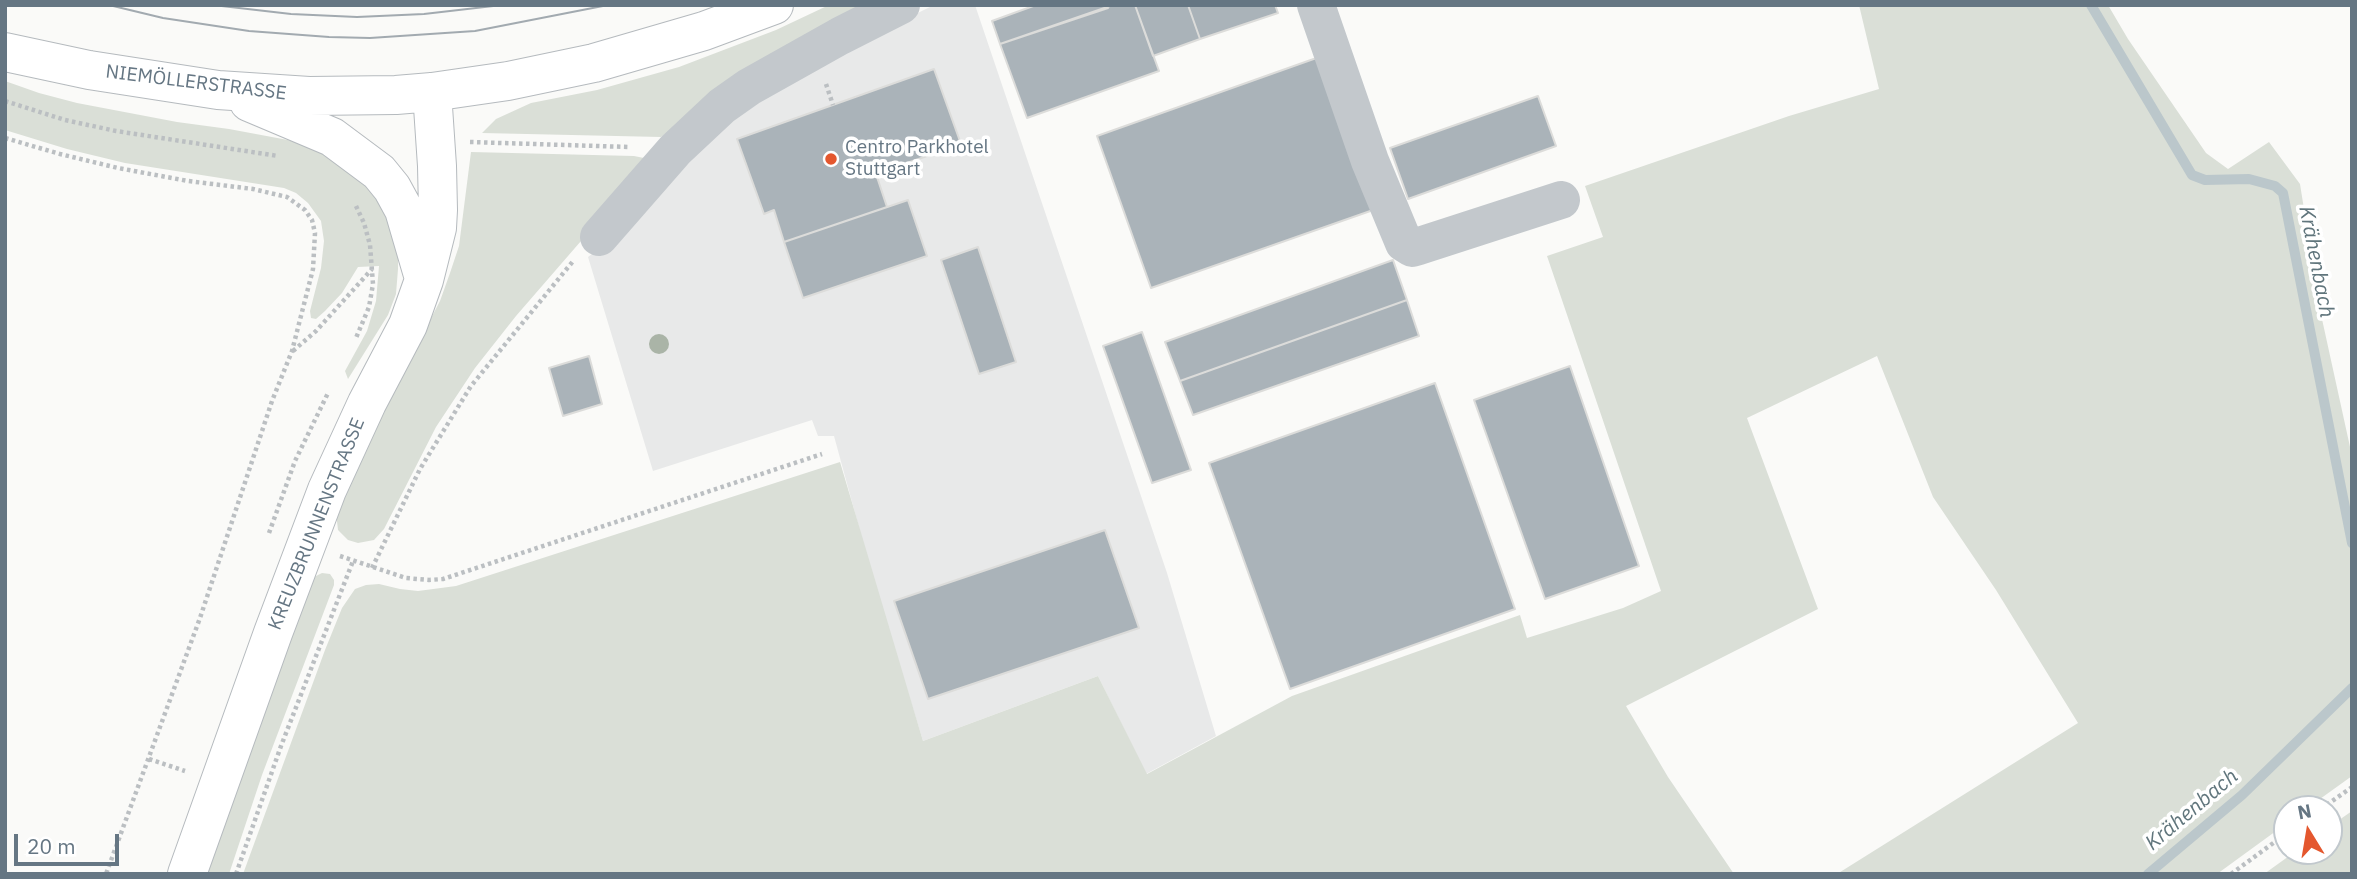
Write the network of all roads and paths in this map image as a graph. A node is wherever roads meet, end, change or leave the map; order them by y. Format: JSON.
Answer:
{"nodes":[{"id":1,"x":774,"y":5,"type":"edge"},
{"id":2,"x":901,"y":5,"type":"edge"},
{"id":3,"x":1316,"y":5,"type":"edge"},
{"id":4,"x":5,"y":52,"type":"edge"},
{"id":5,"x":218,"y":90,"type":"junction"},
{"id":6,"x":432,"y":92,"type":"junction"},
{"id":7,"x":5,"y":101,"type":"edge"},
{"id":8,"x":5,"y":138,"type":"edge"},
{"id":9,"x":436,"y":142,"type":"junction"},
{"id":10,"x":675,"y":150,"type":"junction"},
{"id":11,"x":290,"y":160,"type":"dead end"},
{"id":12,"x":1562,"y":200,"type":"dead end"},
{"id":13,"x":599,"y":237,"type":"joint"},
{"id":14,"x":373,"y":268,"type":"dead end"},
{"id":15,"x":424,"y":280,"type":"junction"},
{"id":16,"x":292,"y":351,"type":"junction"},
{"id":17,"x":822,"y":454,"type":"dead end"},
{"id":18,"x":372,"y":568,"type":"junction"},
{"id":19,"x":2273,"y":843,"type":"edge"},
{"id":20,"x":106,"y":874,"type":"edge"},
{"id":21,"x":187,"y":874,"type":"edge"},
{"id":22,"x":236,"y":874,"type":"edge"},
{"id":23,"x":2231,"y":874,"type":"edge"}],
"edges":[{"from":1,"to":6,"type":"main road","name":"NIEMÖLLERSTRASSE"},
{"from":2,"to":10,"type":"lane"},
{"from":3,"to":12,"type":"lane"},
{"from":4,"to":5,"type":"main road","name":"NIEMÖLLERSTRASSE"},
{"from":5,"to":6,"type":"main road","name":"NIEMÖLLERSTRASSE"},
{"from":5,"to":15,"type":"main road"},
{"from":6,"to":9,"type":"main road","name":"KREUZBRUNNENSTRASSE"},
{"from":7,"to":11,"type":"path"},
{"from":8,"to":16,"type":"path"},
{"from":9,"to":10,"type":"path"},
{"from":9,"to":15,"type":"main road","name":"KREUZBRUNNENSTRASSE"},
{"from":10,"to":13,"type":"lane"},
{"from":13,"to":18,"type":"path"},
{"from":14,"to":16,"type":"path"},
{"from":15,"to":21,"type":"main road","name":"KREUZBRUNNENSTRASSE"},
{"from":16,"to":20,"type":"path"},
{"from":17,"to":18,"type":"path"},
{"from":18,"to":22,"type":"path"},
{"from":19,"to":23,"type":"path"}]}
